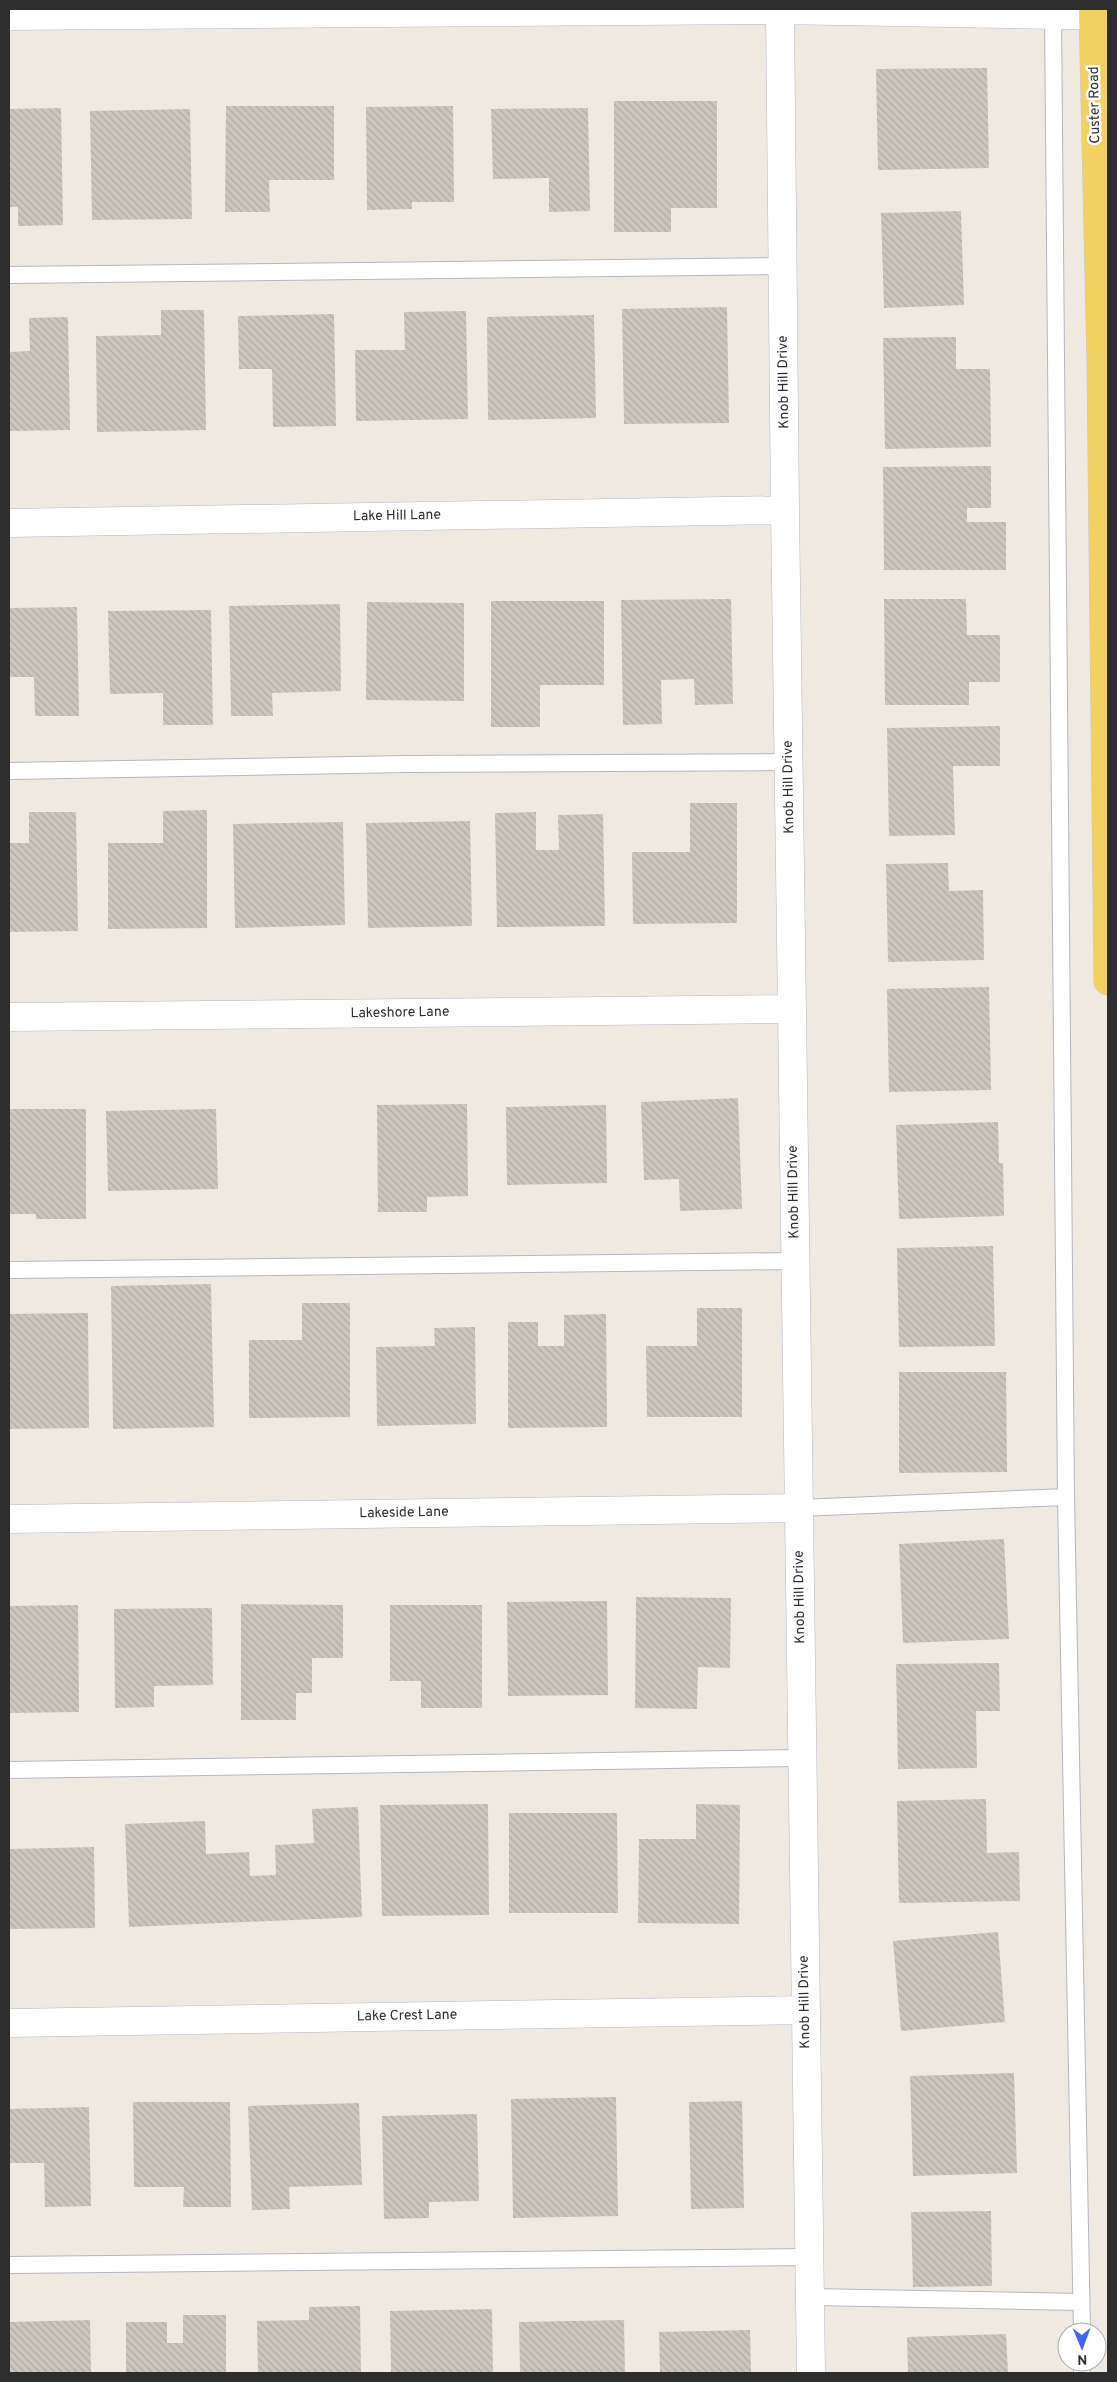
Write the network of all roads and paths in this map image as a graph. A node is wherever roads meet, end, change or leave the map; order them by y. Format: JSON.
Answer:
{"nodes":[{"id":1,"x":780,"y":10,"type":"junction"},
{"id":2,"x":1098,"y":14,"type":"edge"},
{"id":3,"x":9,"y":16,"type":"edge"},
{"id":4,"x":1052,"y":16,"type":"junction"},
{"id":5,"x":783,"y":266,"type":"junction"},
{"id":6,"x":9,"y":275,"type":"edge"},
{"id":7,"x":1104,"y":364,"type":"edge"},
{"id":8,"x":785,"y":510,"type":"junction"},
{"id":9,"x":9,"y":523,"type":"edge"},
{"id":10,"x":788,"y":762,"type":"junction"},
{"id":11,"x":9,"y":771,"type":"edge"},
{"id":12,"x":1107,"y":846,"type":"edge"},
{"id":13,"x":1108,"y":981,"type":"edge"},
{"id":14,"x":792,"y":1009,"type":"junction"},
{"id":15,"x":9,"y":1017,"type":"edge"},
{"id":16,"x":795,"y":1261,"type":"junction"},
{"id":17,"x":9,"y":1270,"type":"edge"},
{"id":18,"x":1066,"y":1497,"type":"junction"},
{"id":19,"x":799,"y":1508,"type":"junction"},
{"id":20,"x":9,"y":1519,"type":"edge"},
{"id":21,"x":802,"y":1758,"type":"junction"},
{"id":22,"x":9,"y":1770,"type":"edge"},
{"id":23,"x":806,"y":2010,"type":"junction"},
{"id":24,"x":9,"y":2023,"type":"edge"},
{"id":25,"x":809,"y":2257,"type":"junction"},
{"id":26,"x":9,"y":2265,"type":"edge"},
{"id":27,"x":810,"y":2296,"type":"junction"},
{"id":28,"x":1082,"y":2302,"type":"junction"},
{"id":29,"x":1082,"y":2322,"type":"edge"},
{"id":30,"x":811,"y":2373,"type":"edge"}],
"edges":[{"from":1,"to":3,"type":"street"},
{"from":1,"to":4,"type":"street"},
{"from":1,"to":5,"type":"street","name":"Knob Hill Drive"},
{"from":2,"to":4,"type":"street"},
{"from":2,"to":7,"type":"main road","name":"Custer Road"},
{"from":4,"to":18,"type":"lane"},
{"from":5,"to":6,"type":"lane"},
{"from":5,"to":8,"type":"street","name":"Knob Hill Drive"},
{"from":7,"to":12,"type":"main road","name":"Custer Road"},
{"from":8,"to":9,"type":"street","name":"Lake Hill Lane"},
{"from":8,"to":10,"type":"street","name":"Knob Hill Drive"},
{"from":10,"to":11,"type":"lane"},
{"from":10,"to":14,"type":"street","name":"Knob Hill Drive"},
{"from":12,"to":13,"type":"main road","name":"Custer Road"},
{"from":14,"to":15,"type":"street","name":"Lakeshore Lane"},
{"from":14,"to":16,"type":"street","name":"Knob Hill Drive"},
{"from":16,"to":17,"type":"lane"},
{"from":16,"to":19,"type":"street","name":"Knob Hill Drive"},
{"from":18,"to":19,"type":"lane"},
{"from":18,"to":28,"type":"lane"},
{"from":19,"to":20,"type":"street","name":"Lakeside Lane"},
{"from":19,"to":21,"type":"street","name":"Knob Hill Drive"},
{"from":21,"to":22,"type":"lane"},
{"from":21,"to":23,"type":"street","name":"Knob Hill Drive"},
{"from":23,"to":24,"type":"street","name":"Lake Crest Lane"},
{"from":23,"to":25,"type":"street","name":"Knob Hill Drive"},
{"from":25,"to":26,"type":"lane"},
{"from":25,"to":27,"type":"street","name":"Knob Hill Drive"},
{"from":27,"to":28,"type":"lane"},
{"from":27,"to":30,"type":"street","name":"Knob Hill Drive"},
{"from":28,"to":29,"type":"lane"}]}
